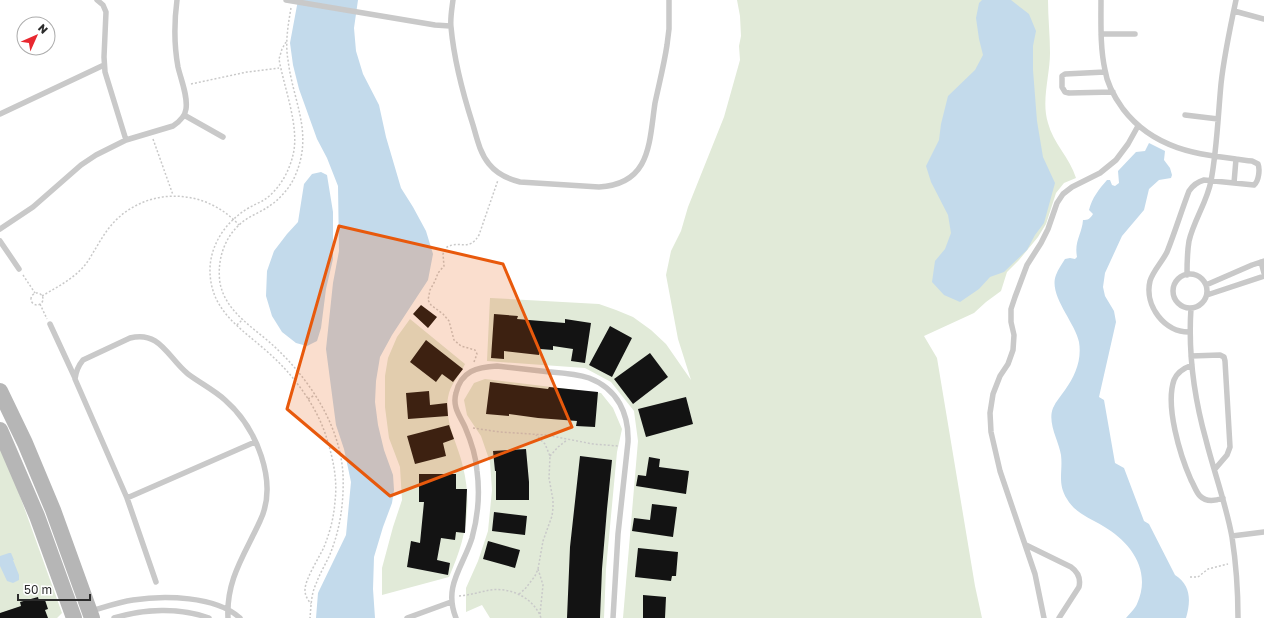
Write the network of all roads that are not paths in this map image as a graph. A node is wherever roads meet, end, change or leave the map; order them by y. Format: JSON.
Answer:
{"nodes":[{"id":1,"x":97,"y":0,"type":"edge"},
{"id":2,"x":177,"y":0,"type":"edge"},
{"id":3,"x":286,"y":0,"type":"edge"},
{"id":4,"x":454,"y":0,"type":"edge"},
{"id":5,"x":669,"y":0,"type":"edge"},
{"id":6,"x":1101,"y":0,"type":"edge"},
{"id":7,"x":1236,"y":0,"type":"edge"},
{"id":8,"x":1234,"y":11,"type":"junction"},
{"id":9,"x":1264,"y":19,"type":"edge"},
{"id":10,"x":450,"y":26,"type":"junction"},
{"id":11,"x":1101,"y":34,"type":"junction"},
{"id":12,"x":1135,"y":34,"type":"dead end"},
{"id":13,"x":104,"y":65,"type":"junction"},
{"id":14,"x":1105,"y":72,"type":"junction"},
{"id":15,"x":1113,"y":92,"type":"junction"},
{"id":16,"x":0,"y":114,"type":"edge"},
{"id":17,"x":184,"y":115,"type":"junction"},
{"id":18,"x":1185,"y":115,"type":"dead end"},
{"id":19,"x":1218,"y":119,"type":"junction"},
{"id":20,"x":1138,"y":126,"type":"junction"},
{"id":21,"x":222,"y":137,"type":"dead end"},
{"id":22,"x":126,"y":140,"type":"junction"},
{"id":23,"x":1215,"y":156,"type":"junction"},
{"id":24,"x":1236,"y":159,"type":"junction"},
{"id":25,"x":1211,"y":181,"type":"junction"},
{"id":26,"x":1234,"y":183,"type":"junction"},
{"id":27,"x":0,"y":229,"type":"edge"},
{"id":28,"x":0,"y":241,"type":"edge"},
{"id":29,"x":1262,"y":262,"type":"edge"},
{"id":30,"x":19,"y":269,"type":"road end"},
{"id":31,"x":1264,"y":274,"type":"edge"},
{"id":32,"x":1187,"y":275,"type":"junction"},
{"id":33,"x":1206,"y":285,"type":"junction"},
{"id":34,"x":1207,"y":295,"type":"junction"},
{"id":35,"x":1191,"y":308,"type":"junction"},
{"id":36,"x":50,"y":324,"type":"road end"},
{"id":37,"x":1190,"y":332,"type":"junction"},
{"id":38,"x":1191,"y":356,"type":"junction"},
{"id":39,"x":1192,"y":365,"type":"junction"},
{"id":40,"x":76,"y":379,"type":"junction"},
{"id":41,"x":0,"y":391,"type":"edge"},
{"id":42,"x":0,"y":430,"type":"edge"},
{"id":43,"x":255,"y":442,"type":"junction"},
{"id":44,"x":1215,"y":469,"type":"junction"},
{"id":45,"x":127,"y":498,"type":"junction"},
{"id":46,"x":1223,"y":498,"type":"junction"},
{"id":47,"x":1264,"y":532,"type":"edge"},
{"id":48,"x":1232,"y":536,"type":"junction"},
{"id":49,"x":1026,"y":545,"type":"junction"},
{"id":50,"x":156,"y":582,"type":"dead end"},
{"id":51,"x":451,"y":599,"type":"junction"},
{"id":52,"x":227,"y":608,"type":"junction"},
{"id":53,"x":90,"y":615,"type":"edge"},
{"id":54,"x":73,"y":618,"type":"edge"},
{"id":55,"x":114,"y":618,"type":"edge"},
{"id":56,"x":209,"y":618,"type":"edge"},
{"id":57,"x":228,"y":618,"type":"edge"},
{"id":58,"x":240,"y":618,"type":"edge"},
{"id":59,"x":407,"y":618,"type":"edge"},
{"id":60,"x":456,"y":618,"type":"edge"},
{"id":61,"x":613,"y":618,"type":"edge"},
{"id":62,"x":1044,"y":618,"type":"edge"},
{"id":63,"x":1059,"y":618,"type":"edge"},
{"id":64,"x":1238,"y":618,"type":"edge"}],
"edges":[{"from":1,"to":13,"type":"lane"},
{"from":2,"to":17,"type":"lane"},
{"from":3,"to":10,"type":"lane"},
{"from":4,"to":10,"type":"lane"},
{"from":5,"to":10,"type":"lane"},
{"from":6,"to":11,"type":"lane"},
{"from":7,"to":8,"type":"lane"},
{"from":8,"to":9,"type":"lane"},
{"from":8,"to":19,"type":"lane"},
{"from":11,"to":12,"type":"lane"},
{"from":11,"to":14,"type":"lane"},
{"from":13,"to":16,"type":"lane"},
{"from":13,"to":22,"type":"lane"},
{"from":14,"to":15,"type":"lane"},
{"from":14,"to":15,"type":"lane"},
{"from":15,"to":20,"type":"lane"},
{"from":17,"to":21,"type":"lane"},
{"from":17,"to":22,"type":"lane"},
{"from":18,"to":19,"type":"lane"},
{"from":19,"to":23,"type":"lane"},
{"from":20,"to":23,"type":"lane"},
{"from":20,"to":49,"type":"lane"},
{"from":22,"to":27,"type":"lane"},
{"from":23,"to":24,"type":"lane"},
{"from":23,"to":25,"type":"lane"},
{"from":24,"to":26,"type":"lane"},
{"from":24,"to":26,"type":"lane"},
{"from":25,"to":26,"type":"lane"},
{"from":25,"to":32,"type":"lane"},
{"from":25,"to":37,"type":"lane"},
{"from":28,"to":30,"type":"lane"},
{"from":29,"to":31,"type":"lane"},
{"from":29,"to":33,"type":"lane"},
{"from":31,"to":34,"type":"lane"},
{"from":32,"to":33,"type":"lane"},
{"from":32,"to":35,"type":"lane"},
{"from":33,"to":34,"type":"lane"},
{"from":34,"to":35,"type":"lane"},
{"from":35,"to":37,"type":"lane"},
{"from":36,"to":40,"type":"lane"},
{"from":37,"to":38,"type":"lane"},
{"from":38,"to":39,"type":"lane"},
{"from":38,"to":44,"type":"lane"},
{"from":39,"to":44,"type":"lane"},
{"from":39,"to":46,"type":"lane"},
{"from":40,"to":43,"type":"lane"},
{"from":40,"to":45,"type":"lane"},
{"from":41,"to":53,"type":"street"},
{"from":42,"to":54,"type":"street"},
{"from":43,"to":45,"type":"lane"},
{"from":43,"to":52,"type":"lane"},
{"from":44,"to":46,"type":"lane"},
{"from":45,"to":50,"type":"lane"},
{"from":46,"to":48,"type":"lane"},
{"from":47,"to":48,"type":"lane"},
{"from":48,"to":64,"type":"lane"},
{"from":49,"to":62,"type":"lane"},
{"from":49,"to":63,"type":"lane"},
{"from":51,"to":59,"type":"lane"},
{"from":51,"to":60,"type":"lane"},
{"from":51,"to":61,"type":"lane"},
{"from":52,"to":53,"type":"lane"},
{"from":52,"to":57,"type":"lane"},
{"from":52,"to":58,"type":"lane"},
{"from":53,"to":54,"type":"street"},
{"from":55,"to":56,"type":"lane"}]}
